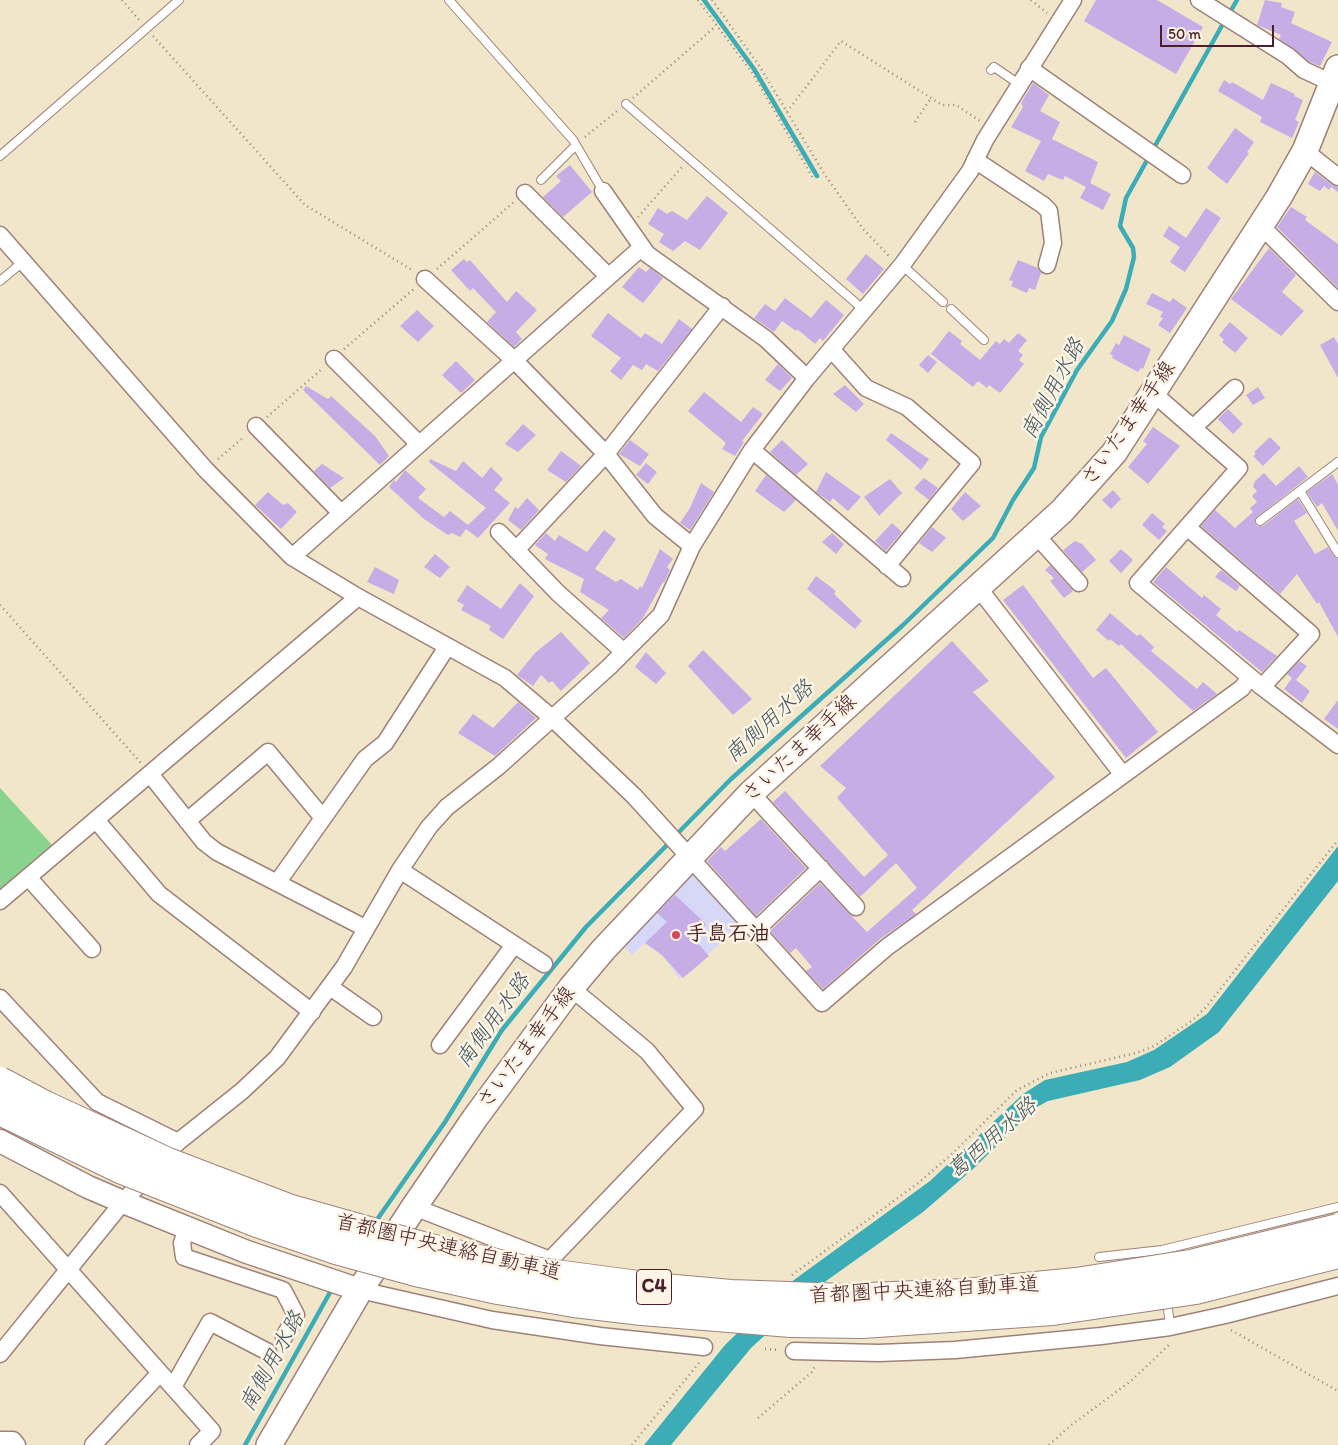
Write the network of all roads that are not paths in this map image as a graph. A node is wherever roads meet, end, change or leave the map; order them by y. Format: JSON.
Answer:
{"nodes":[{"id":1,"x":179,"y":0,"type":"edge"},
{"id":2,"x":449,"y":0,"type":"edge"},
{"id":3,"x":1073,"y":0,"type":"edge"},
{"id":4,"x":1199,"y":0,"type":"edge"},
{"id":5,"x":1030,"y":68,"type":"junction"},
{"id":6,"x":990,"y":70,"type":"dead end"},
{"id":7,"x":1335,"y":76,"type":"edge"},
{"id":8,"x":1019,"y":84,"type":"junction"},
{"id":9,"x":626,"y":104,"type":"road end"},
{"id":10,"x":576,"y":145,"type":"junction"},
{"id":11,"x":1304,"y":151,"type":"junction"},
{"id":12,"x":0,"y":156,"type":"edge"},
{"id":13,"x":975,"y":160,"type":"junction"},
{"id":14,"x":1182,"y":175,"type":"dead end"},
{"id":15,"x":1338,"y":178,"type":"edge"},
{"id":16,"x":541,"y":180,"type":"dead end"},
{"id":17,"x":603,"y":191,"type":"joint"},
{"id":18,"x":525,"y":193,"type":"road end"},
{"id":19,"x":1261,"y":226,"type":"junction"},
{"id":20,"x":0,"y":235,"type":"edge"},
{"id":21,"x":641,"y":248,"type":"junction"},
{"id":22,"x":24,"y":261,"type":"junction"},
{"id":23,"x":902,"y":265,"type":"junction"},
{"id":24,"x":1047,"y":265,"type":"dead end"},
{"id":25,"x":608,"y":276,"type":"junction"},
{"id":26,"x":425,"y":280,"type":"road end"},
{"id":27,"x":0,"y":281,"type":"edge"},
{"id":28,"x":943,"y":302,"type":"dead end"},
{"id":29,"x":1338,"y":302,"type":"edge"},
{"id":30,"x":722,"y":306,"type":"junction"},
{"id":31,"x":951,"y":309,"type":"dead end"},
{"id":32,"x":864,"y":310,"type":"junction"},
{"id":33,"x":984,"y":340,"type":"dead end"},
{"id":34,"x":831,"y":349,"type":"junction"},
{"id":35,"x":334,"y":359,"type":"road end"},
{"id":36,"x":514,"y":360,"type":"junction"},
{"id":37,"x":807,"y":378,"type":"junction"},
{"id":38,"x":1236,"y":388,"type":"dead end"},
{"id":39,"x":1153,"y":393,"type":"junction"},
{"id":40,"x":256,"y":426,"type":"road end"},
{"id":41,"x":1193,"y":428,"type":"junction"},
{"id":42,"x":419,"y":444,"type":"junction"},
{"id":43,"x":752,"y":450,"type":"junction"},
{"id":44,"x":606,"y":454,"type":"junction"},
{"id":45,"x":1338,"y":462,"type":"edge"},
{"id":46,"x":1300,"y":491,"type":"junction"},
{"id":47,"x":341,"y":513,"type":"junction"},
{"id":48,"x":1260,"y":521,"type":"dead end"},
{"id":49,"x":1187,"y":527,"type":"junction"},
{"id":50,"x":499,"y":532,"type":"dead end"},
{"id":51,"x":1036,"y":535,"type":"junction"},
{"id":52,"x":692,"y":546,"type":"junction"},
{"id":53,"x":516,"y":550,"type":"junction"},
{"id":54,"x":1338,"y":553,"type":"edge"},
{"id":55,"x":292,"y":557,"type":"junction"},
{"id":56,"x":887,"y":566,"type":"junction"},
{"id":57,"x":902,"y":578,"type":"dead end"},
{"id":58,"x":1079,"y":583,"type":"dead end"},
{"id":59,"x":977,"y":586,"type":"junction"},
{"id":60,"x":358,"y":597,"type":"junction"},
{"id":61,"x":447,"y":647,"type":"junction"},
{"id":62,"x":624,"y":652,"type":"junction"},
{"id":63,"x":1256,"y":682,"type":"junction"},
{"id":64,"x":552,"y":718,"type":"junction"},
{"id":65,"x":1338,"y":744,"type":"edge"},
{"id":66,"x":150,"y":774,"type":"junction"},
{"id":67,"x":1123,"y":775,"type":"junction"},
{"id":68,"x":751,"y":793,"type":"junction"},
{"id":69,"x":323,"y":818,"type":"junction"},
{"id":70,"x":96,"y":820,"type":"junction"},
{"id":71,"x":187,"y":821,"type":"junction"},
{"id":72,"x":690,"y":856,"type":"junction"},
{"id":73,"x":821,"y":868,"type":"junction"},
{"id":74,"x":400,"y":870,"type":"junction"},
{"id":75,"x":28,"y":877,"type":"junction"},
{"id":76,"x":277,"y":883,"type":"junction"},
{"id":77,"x":0,"y":901,"type":"edge"},
{"id":78,"x":856,"y":907,"type":"dead end"},
{"id":79,"x":366,"y":928,"type":"junction"},
{"id":80,"x":756,"y":930,"type":"junction"},
{"id":81,"x":514,"y":945,"type":"junction"},
{"id":82,"x":92,"y":949,"type":"dead end"},
{"id":83,"x":544,"y":964,"type":"dead end"},
{"id":84,"x":330,"y":987,"type":"junction"},
{"id":85,"x":571,"y":988,"type":"junction"},
{"id":86,"x":0,"y":998,"type":"edge"},
{"id":87,"x":312,"y":1012,"type":"junction"},
{"id":88,"x":373,"y":1017,"type":"dead end"},
{"id":89,"x":440,"y":1045,"type":"dead end"},
{"id":90,"x":0,"y":1081,"type":"edge"},
{"id":91,"x":0,"y":1111,"type":"edge"},
{"id":92,"x":0,"y":1119,"type":"edge"},
{"id":93,"x":0,"y":1140,"type":"edge"},
{"id":94,"x":178,"y":1142,"type":"junction"},
{"id":95,"x":88,"y":1187,"type":"junction"},
{"id":96,"x":0,"y":1194,"type":"edge"},
{"id":97,"x":122,"y":1202,"type":"junction"},
{"id":98,"x":414,"y":1207,"type":"junction"},
{"id":99,"x":1338,"y":1207,"type":"edge"},
{"id":100,"x":188,"y":1228,"type":"junction"},
{"id":101,"x":1338,"y":1228,"type":"edge"},
{"id":102,"x":1162,"y":1250,"type":"junction"},
{"id":103,"x":1338,"y":1254,"type":"edge"},
{"id":104,"x":1099,"y":1257,"type":"dead end"},
{"id":105,"x":68,"y":1270,"type":"junction"},
{"id":106,"x":1165,"y":1279,"type":"dead end"},
{"id":107,"x":1338,"y":1286,"type":"edge"},
{"id":108,"x":1166,"y":1288,"type":"dead end"},
{"id":109,"x":360,"y":1290,"type":"junction"},
{"id":110,"x":1170,"y":1326,"type":"junction"},
{"id":111,"x":284,"y":1337,"type":"dead end"},
{"id":112,"x":794,"y":1351,"type":"dead end"},
{"id":113,"x":268,"y":1352,"type":"dead end"},
{"id":114,"x":703,"y":1353,"type":"road end"},
{"id":115,"x":0,"y":1354,"type":"edge"},
{"id":116,"x":160,"y":1373,"type":"junction"},
{"id":117,"x":173,"y":1387,"type":"junction"},
{"id":118,"x":0,"y":1440,"type":"edge"},
{"id":119,"x":17,"y":1445,"type":"edge"},
{"id":120,"x":93,"y":1445,"type":"edge"},
{"id":121,"x":198,"y":1445,"type":"edge"},
{"id":122,"x":269,"y":1445,"type":"edge"}],
"edges":[{"from":1,"to":12,"type":"lane"},
{"from":2,"to":10,"type":"lane"},
{"from":3,"to":5,"type":"street"},
{"from":4,"to":7,"type":"street"},
{"from":5,"to":8,"type":"street"},
{"from":5,"to":14,"type":"street"},
{"from":6,"to":8,"type":"lane"},
{"from":7,"to":11,"type":"main road","name":"さいたま幸手線"},
{"from":8,"to":13,"type":"street"},
{"from":9,"to":32,"type":"lane"},
{"from":10,"to":16,"type":"lane"},
{"from":10,"to":17,"type":"lane"},
{"from":11,"to":15,"type":"street"},
{"from":11,"to":19,"type":"main road","name":"さいたま幸手線"},
{"from":13,"to":23,"type":"street"},
{"from":13,"to":24,"type":"street"},
{"from":17,"to":21,"type":"street"},
{"from":18,"to":25,"type":"street"},
{"from":19,"to":29,"type":"street"},
{"from":19,"to":39,"type":"main road","name":"さいたま幸手線"},
{"from":20,"to":22,"type":"street"},
{"from":21,"to":25,"type":"street"},
{"from":21,"to":30,"type":"street"},
{"from":22,"to":27,"type":"lane"},
{"from":22,"to":55,"type":"street"},
{"from":23,"to":28,"type":"lane"},
{"from":23,"to":32,"type":"street"},
{"from":25,"to":36,"type":"street"},
{"from":26,"to":36,"type":"street"},
{"from":30,"to":37,"type":"street"},
{"from":30,"to":44,"type":"street"},
{"from":31,"to":33,"type":"lane"},
{"from":32,"to":34,"type":"street"},
{"from":34,"to":37,"type":"street"},
{"from":34,"to":56,"type":"street"},
{"from":35,"to":42,"type":"street"},
{"from":36,"to":42,"type":"street"},
{"from":36,"to":44,"type":"street"},
{"from":37,"to":43,"type":"street"},
{"from":38,"to":41,"type":"street"},
{"from":39,"to":41,"type":"street"},
{"from":39,"to":51,"type":"main road","name":"さいたま幸手線"},
{"from":40,"to":47,"type":"street"},
{"from":41,"to":49,"type":"street"},
{"from":42,"to":47,"type":"street"},
{"from":43,"to":52,"type":"street"},
{"from":43,"to":56,"type":"street"},
{"from":44,"to":52,"type":"street"},
{"from":44,"to":53,"type":"street"},
{"from":45,"to":46,"type":"lane"},
{"from":46,"to":48,"type":"lane"},
{"from":46,"to":54,"type":"lane"},
{"from":47,"to":55,"type":"street"},
{"from":49,"to":63,"type":"street"},
{"from":49,"to":63,"type":"street"},
{"from":50,"to":53,"type":"street"},
{"from":51,"to":58,"type":"street"},
{"from":51,"to":59,"type":"main road","name":"さいたま幸手線"},
{"from":52,"to":62,"type":"street"},
{"from":53,"to":62,"type":"street"},
{"from":55,"to":60,"type":"street"},
{"from":56,"to":57,"type":"street"},
{"from":59,"to":67,"type":"street"},
{"from":59,"to":68,"type":"main road","name":"さいたま幸手線"},
{"from":60,"to":61,"type":"street"},
{"from":60,"to":66,"type":"street"},
{"from":61,"to":64,"type":"street"},
{"from":61,"to":69,"type":"street"},
{"from":62,"to":64,"type":"street"},
{"from":63,"to":65,"type":"street"},
{"from":63,"to":67,"type":"street"},
{"from":64,"to":72,"type":"street"},
{"from":64,"to":74,"type":"street"},
{"from":66,"to":70,"type":"street"},
{"from":66,"to":71,"type":"street"},
{"from":67,"to":80,"type":"street"},
{"from":68,"to":72,"type":"main road","name":"さいたま幸手線"},
{"from":68,"to":73,"type":"street"},
{"from":69,"to":71,"type":"street"},
{"from":69,"to":76,"type":"street"},
{"from":70,"to":75,"type":"street"},
{"from":70,"to":87,"type":"street"},
{"from":71,"to":76,"type":"street"},
{"from":72,"to":80,"type":"street"},
{"from":72,"to":85,"type":"main road","name":"さいたま幸手線"},
{"from":73,"to":78,"type":"street"},
{"from":73,"to":80,"type":"street"},
{"from":74,"to":79,"type":"street"},
{"from":74,"to":81,"type":"street"},
{"from":75,"to":77,"type":"street"},
{"from":75,"to":82,"type":"street"},
{"from":76,"to":79,"type":"street"},
{"from":79,"to":84,"type":"street"},
{"from":81,"to":83,"type":"street"},
{"from":81,"to":89,"type":"street"},
{"from":84,"to":87,"type":"street"},
{"from":84,"to":88,"type":"street"},
{"from":85,"to":98,"type":"main road","name":"さいたま幸手線"},
{"from":85,"to":98,"type":"street"},
{"from":86,"to":94,"type":"street"},
{"from":87,"to":94,"type":"street"},
{"from":90,"to":101,"type":"highway","name":"首都圏中央連絡自動車道","number":"C4","bridge":true},
{"from":91,"to":103,"type":"highway","name":"首都圏中央連絡自動車道","number":"C4","bridge":true},
{"from":92,"to":95,"type":"street"},
{"from":93,"to":95,"type":"street"},
{"from":94,"to":97,"type":"street"},
{"from":95,"to":97,"type":"street"},
{"from":96,"to":105,"type":"street"},
{"from":97,"to":100,"type":"street"},
{"from":97,"to":105,"type":"street"},
{"from":98,"to":109,"type":"main road","name":"さいたま幸手線"},
{"from":99,"to":102,"type":"lane"},
{"from":100,"to":109,"type":"street"},
{"from":100,"to":111,"type":"street"},
{"from":102,"to":104,"type":"lane"},
{"from":102,"to":106,"type":"lane"},
{"from":105,"to":115,"type":"street"},
{"from":105,"to":116,"type":"street"},
{"from":107,"to":110,"type":"street"},
{"from":108,"to":110,"type":"lane"},
{"from":109,"to":114,"type":"street"},
{"from":109,"to":122,"type":"main road","name":"さいたま幸手線"},
{"from":110,"to":112,"type":"street"},
{"from":113,"to":117,"type":"street"},
{"from":116,"to":117,"type":"street"},
{"from":116,"to":120,"type":"street"},
{"from":117,"to":121,"type":"street"},
{"from":118,"to":119,"type":"street"}]}
